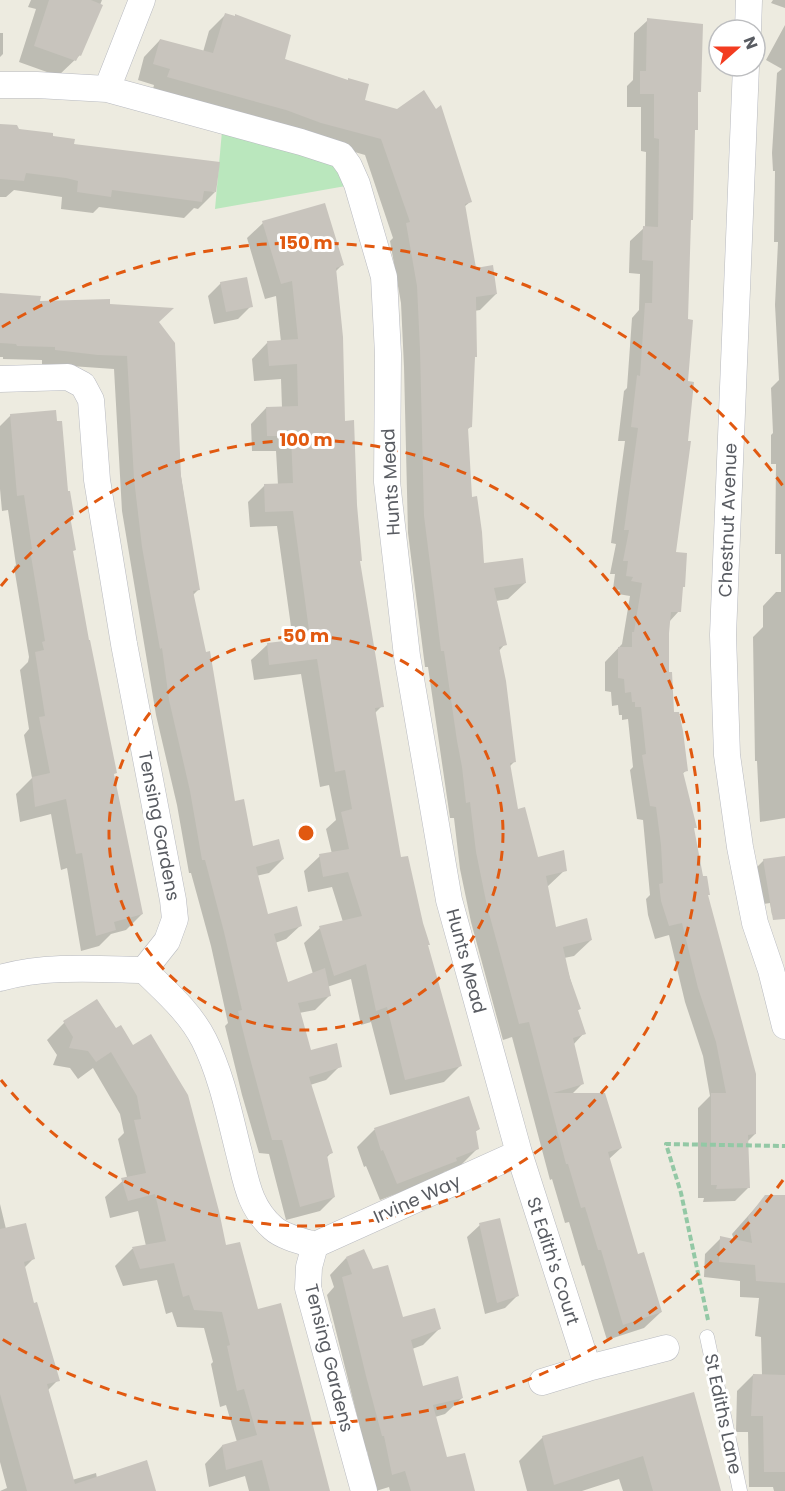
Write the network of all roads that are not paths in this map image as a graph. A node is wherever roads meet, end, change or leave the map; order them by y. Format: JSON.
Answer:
{"nodes":[{"id":1,"x":142,"y":0,"type":"edge"},
{"id":2,"x":749,"y":0,"type":"edge"},
{"id":3,"x":748,"y":18,"type":"edge"},
{"id":4,"x":746,"y":78,"type":"edge"},
{"id":5,"x":0,"y":85,"type":"edge"},
{"id":6,"x":107,"y":89,"type":"junction"},
{"id":7,"x":0,"y":379,"type":"edge"},
{"id":8,"x":778,"y":968,"type":"edge"},
{"id":9,"x":144,"y":970,"type":"junction"},
{"id":10,"x":0,"y":978,"type":"edge"},
{"id":11,"x":785,"y":1026,"type":"edge"},
{"id":12,"x":519,"y":1153,"type":"junction"},
{"id":13,"x":315,"y":1245,"type":"junction"},
{"id":14,"x":707,"y":1337,"type":"road end"},
{"id":15,"x":666,"y":1348,"type":"dead end"},
{"id":16,"x":588,"y":1368,"type":"junction"},
{"id":17,"x":542,"y":1382,"type":"dead end"},
{"id":18,"x":364,"y":1491,"type":"edge"},
{"id":19,"x":740,"y":1491,"type":"edge"}],
"edges":[{"from":1,"to":6,"type":"street"},
{"from":2,"to":3,"type":"street"},
{"from":4,"to":8,"type":"street","name":"Chestnut Avenue"},
{"from":5,"to":6,"type":"street","name":"Hunts Mead"},
{"from":6,"to":12,"type":"street","name":"Hunts Mead"},
{"from":7,"to":9,"type":"street","name":"Tensing Gardens"},
{"from":8,"to":11,"type":"street","name":"Chestnut Avenue"},
{"from":9,"to":10,"type":"street"},
{"from":9,"to":13,"type":"street"},
{"from":12,"to":13,"type":"street","name":"Irvine Way"},
{"from":12,"to":16,"type":"street","name":"St Edith's Court"},
{"from":13,"to":18,"type":"street","name":"Tensing Gardens"},
{"from":14,"to":19,"type":"lane","name":"St Ediths Lane"},
{"from":15,"to":16,"type":"street"},
{"from":16,"to":17,"type":"street"}]}
